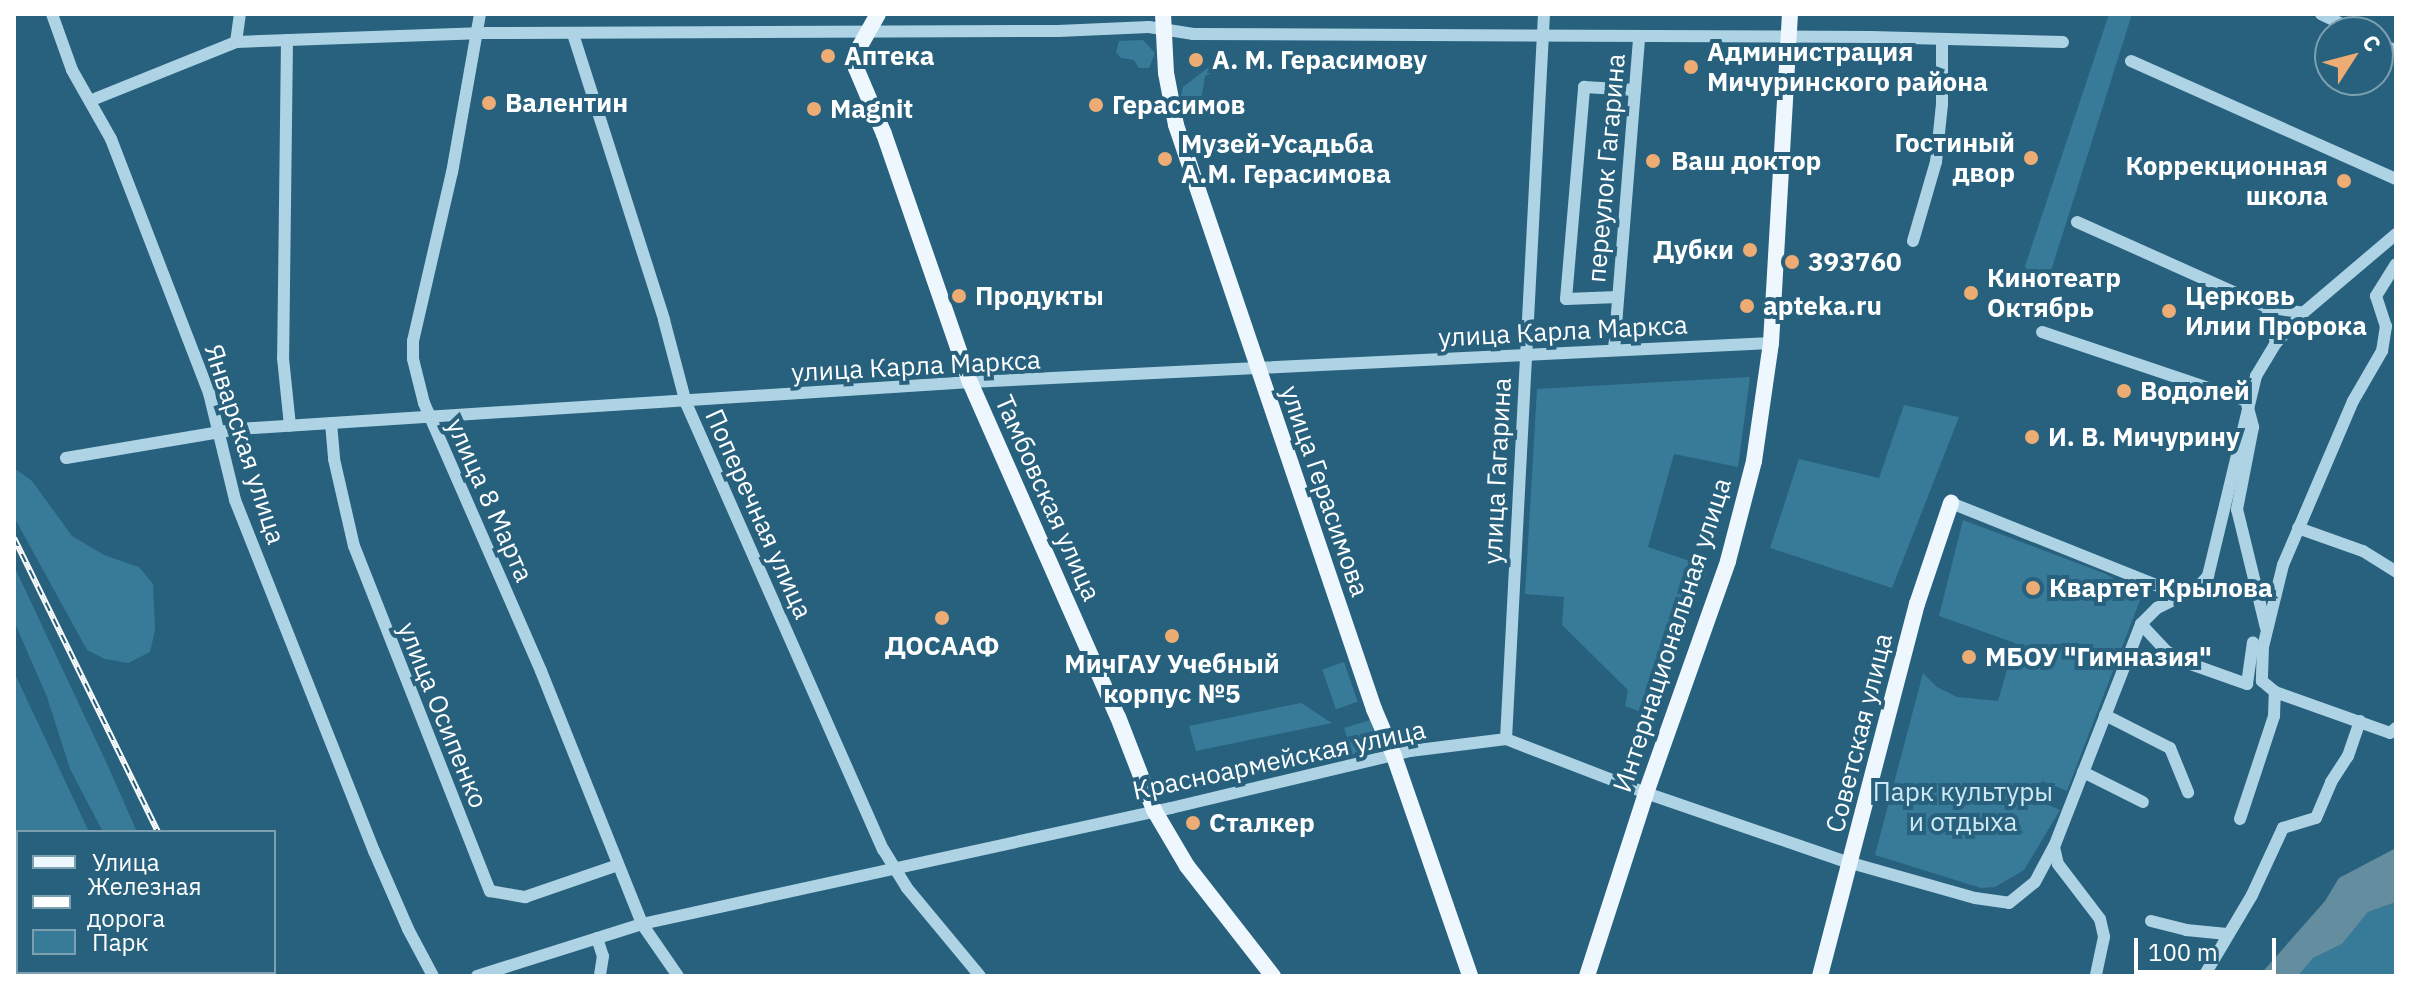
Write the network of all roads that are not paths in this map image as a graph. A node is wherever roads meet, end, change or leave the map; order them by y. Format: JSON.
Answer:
{"nodes":[{"id":1,"x":52,"y":14,"type":"edge"},
{"id":2,"x":240,"y":14,"type":"edge"},
{"id":3,"x":480,"y":14,"type":"edge"},
{"id":4,"x":878,"y":14,"type":"edge"},
{"id":5,"x":1544,"y":14,"type":"edge"},
{"id":6,"x":1790,"y":14,"type":"edge"},
{"id":7,"x":1162,"y":20,"type":"edge"},
{"id":8,"x":870,"y":32,"type":"junction"},
{"id":9,"x":477,"y":33,"type":"junction"},
{"id":10,"x":573,"y":34,"type":"junction"},
{"id":11,"x":1544,"y":37,"type":"junction"},
{"id":12,"x":1639,"y":37,"type":"junction"},
{"id":13,"x":1787,"y":38,"type":"junction"},
{"id":14,"x":287,"y":40,"type":"junction"},
{"id":15,"x":1942,"y":40,"type":"junction"},
{"id":16,"x":236,"y":42,"type":"junction"},
{"id":17,"x":2063,"y":42,"type":"dead end"},
{"id":18,"x":2131,"y":61,"type":"dead end"},
{"id":19,"x":1635,"y":90,"type":"junction"},
{"id":20,"x":92,"y":100,"type":"junction"},
{"id":21,"x":2396,"y":179,"type":"edge"},
{"id":22,"x":2077,"y":222,"type":"dead end"},
{"id":23,"x":2396,"y":234,"type":"edge"},
{"id":24,"x":1913,"y":241,"type":"dead end"},
{"id":25,"x":2396,"y":264,"type":"edge"},
{"id":26,"x":1618,"y":297,"type":"junction"},
{"id":27,"x":2267,"y":307,"type":"junction"},
{"id":28,"x":2303,"y":313,"type":"junction"},
{"id":29,"x":2391,"y":324,"type":"edge"},
{"id":30,"x":2042,"y":332,"type":"dead end"},
{"id":31,"x":1771,"y":343,"type":"junction"},
{"id":32,"x":2276,"y":343,"type":"junction"},
{"id":33,"x":1614,"y":350,"type":"junction"},
{"id":34,"x":2382,"y":351,"type":"junction"},
{"id":35,"x":1525,"y":355,"type":"junction"},
{"id":36,"x":2396,"y":358,"type":"edge"},
{"id":37,"x":1260,"y":371,"type":"junction"},
{"id":38,"x":970,"y":382,"type":"junction"},
{"id":39,"x":2247,"y":401,"type":"junction"},
{"id":40,"x":686,"y":403,"type":"junction"},
{"id":41,"x":430,"y":418,"type":"junction"},
{"id":42,"x":331,"y":423,"type":"junction"},
{"id":43,"x":290,"y":426,"type":"junction"},
{"id":44,"x":219,"y":433,"type":"junction"},
{"id":45,"x":66,"y":458,"type":"dead end"},
{"id":46,"x":1951,"y":503,"type":"joint"},
{"id":47,"x":2298,"y":528,"type":"junction"},
{"id":48,"x":2396,"y":572,"type":"edge"},
{"id":49,"x":2181,"y":595,"type":"junction"},
{"id":50,"x":2141,"y":624,"type":"junction"},
{"id":51,"x":2266,"y":631,"type":"junction"},
{"id":52,"x":2253,"y":642,"type":"dead end"},
{"id":53,"x":2275,"y":692,"type":"junction"},
{"id":54,"x":2105,"y":715,"type":"junction"},
{"id":55,"x":2360,"y":721,"type":"junction"},
{"id":56,"x":2393,"y":730,"type":"edge"},
{"id":57,"x":1506,"y":739,"type":"junction"},
{"id":58,"x":1394,"y":756,"type":"junction"},
{"id":59,"x":2083,"y":772,"type":"junction"},
{"id":60,"x":2188,"y":792,"type":"dead end"},
{"id":61,"x":1646,"y":793,"type":"junction"},
{"id":62,"x":2143,"y":802,"type":"dead end"},
{"id":63,"x":1154,"y":810,"type":"junction"},
{"id":64,"x":2240,"y":819,"type":"dead end"},
{"id":65,"x":2054,"y":847,"type":"junction"},
{"id":66,"x":1851,"y":862,"type":"junction"},
{"id":67,"x":618,"y":865,"type":"junction"},
{"id":68,"x":892,"y":868,"type":"junction"},
{"id":69,"x":2151,"y":921,"type":"dead end"},
{"id":70,"x":642,"y":924,"type":"junction"},
{"id":71,"x":2227,"y":934,"type":"junction"},
{"id":72,"x":597,"y":938,"type":"junction"},
{"id":73,"x":433,"y":976,"type":"edge"},
{"id":74,"x":477,"y":976,"type":"edge"},
{"id":75,"x":600,"y":976,"type":"edge"},
{"id":76,"x":678,"y":976,"type":"edge"},
{"id":77,"x":980,"y":976,"type":"edge"},
{"id":78,"x":1273,"y":976,"type":"edge"},
{"id":79,"x":1470,"y":976,"type":"edge"},
{"id":80,"x":1587,"y":976,"type":"edge"},
{"id":81,"x":1820,"y":976,"type":"edge"},
{"id":82,"x":2096,"y":976,"type":"edge"},
{"id":83,"x":2204,"y":976,"type":"edge"}],
"edges":[{"from":1,"to":20,"type":"street","name":"Январская улица"},
{"from":2,"to":16,"type":"street"},
{"from":3,"to":9,"type":"street","name":"улица 8 Марта"},
{"from":4,"to":8,"type":"main road","name":"Тамбовская улица"},
{"from":5,"to":11,"type":"street","name":"улица Гагарина"},
{"from":6,"to":13,"type":"main road","name":"Интернациональная улица"},
{"from":7,"to":8,"type":"street"},
{"from":7,"to":11,"type":"street"},
{"from":7,"to":37,"type":"main road","name":"улица Герасимова"},
{"from":8,"to":10,"type":"street"},
{"from":8,"to":38,"type":"main road","name":"Тамбовская улица"},
{"from":9,"to":10,"type":"street"},
{"from":9,"to":14,"type":"street"},
{"from":9,"to":41,"type":"street","name":"улица 8 Марта"},
{"from":10,"to":40,"type":"street","name":"Поперечная улица"},
{"from":11,"to":12,"type":"street"},
{"from":11,"to":35,"type":"street","name":"улица Гагарина"},
{"from":12,"to":13,"type":"street"},
{"from":12,"to":19,"type":"street","name":"переулок Гагарина"},
{"from":13,"to":15,"type":"street"},
{"from":13,"to":31,"type":"main road","name":"Интернациональная улица"},
{"from":14,"to":16,"type":"street"},
{"from":14,"to":43,"type":"street"},
{"from":15,"to":17,"type":"street"},
{"from":15,"to":24,"type":"street"},
{"from":16,"to":20,"type":"street"},
{"from":18,"to":21,"type":"street"},
{"from":19,"to":26,"type":"street","name":"переулок Гагарина"},
{"from":19,"to":26,"type":"street"},
{"from":20,"to":44,"type":"street","name":"Январская улица"},
{"from":22,"to":27,"type":"street"},
{"from":23,"to":28,"type":"street"},
{"from":25,"to":29,"type":"street"},
{"from":26,"to":33,"type":"street","name":"переулок Гагарина"},
{"from":27,"to":28,"type":"street"},
{"from":27,"to":32,"type":"street"},
{"from":28,"to":32,"type":"street"},
{"from":29,"to":34,"type":"street"},
{"from":30,"to":39,"type":"street"},
{"from":31,"to":33,"type":"street","name":"улица Карла Маркса"},
{"from":31,"to":61,"type":"main road","name":"Интернациональная улица"},
{"from":32,"to":39,"type":"street"},
{"from":33,"to":35,"type":"street","name":"улица Карла Маркса"},
{"from":34,"to":36,"type":"street"},
{"from":34,"to":47,"type":"street"},
{"from":35,"to":37,"type":"street","name":"улица Карла Маркса"},
{"from":35,"to":57,"type":"street","name":"улица Гагарина"},
{"from":37,"to":38,"type":"street","name":"улица Карла Маркса"},
{"from":37,"to":58,"type":"main road","name":"улица Герасимова"},
{"from":38,"to":40,"type":"street","name":"улица Карла Маркса"},
{"from":38,"to":63,"type":"main road","name":"Тамбовская улица"},
{"from":39,"to":49,"type":"street"},
{"from":39,"to":51,"type":"street"},
{"from":40,"to":41,"type":"street","name":"улица Карла Маркса"},
{"from":40,"to":68,"type":"street","name":"Поперечная улица"},
{"from":41,"to":42,"type":"street","name":"улица Карла Маркса"},
{"from":41,"to":67,"type":"street","name":"улица 8 Марта"},
{"from":42,"to":43,"type":"street","name":"улица Карла Маркса"},
{"from":42,"to":67,"type":"street","name":"улица Осипенко"},
{"from":43,"to":44,"type":"street","name":"улица Карла Маркса"},
{"from":44,"to":45,"type":"street","name":"улица Карла Маркса"},
{"from":44,"to":73,"type":"street","name":"Январская улица"},
{"from":46,"to":49,"type":"street"},
{"from":46,"to":66,"type":"main road","name":"Советская улица"},
{"from":47,"to":48,"type":"street"},
{"from":47,"to":51,"type":"street"},
{"from":49,"to":50,"type":"street"},
{"from":50,"to":52,"type":"street"},
{"from":50,"to":54,"type":"street"},
{"from":51,"to":53,"type":"street"},
{"from":53,"to":55,"type":"street"},
{"from":53,"to":64,"type":"street"},
{"from":54,"to":59,"type":"street"},
{"from":54,"to":60,"type":"street"},
{"from":55,"to":56,"type":"street"},
{"from":55,"to":71,"type":"street"},
{"from":57,"to":58,"type":"street","name":"Красноармейская улица"},
{"from":57,"to":61,"type":"street","name":"Красноармейская улица"},
{"from":58,"to":63,"type":"street","name":"Красноармейская улица"},
{"from":58,"to":79,"type":"main road","name":"улица Герасимова"},
{"from":59,"to":62,"type":"street"},
{"from":59,"to":65,"type":"street"},
{"from":61,"to":66,"type":"street","name":"Красноармейская улица"},
{"from":61,"to":80,"type":"main road","name":"Интернациональная улица"},
{"from":63,"to":68,"type":"street","name":"Красноармейская улица"},
{"from":63,"to":78,"type":"main road","name":"Тамбовская улица"},
{"from":65,"to":66,"type":"street","name":"Красноармейская улица"},
{"from":65,"to":82,"type":"street"},
{"from":66,"to":81,"type":"main road","name":"Советская улица"},
{"from":67,"to":70,"type":"street","name":"улица 8 Марта"},
{"from":68,"to":70,"type":"street","name":"Красноармейская улица"},
{"from":68,"to":77,"type":"street","name":"Поперечная улица"},
{"from":69,"to":71,"type":"street"},
{"from":70,"to":72,"type":"street","name":"Красноармейская улица"},
{"from":70,"to":76,"type":"street","name":"улица 8 Марта"},
{"from":71,"to":83,"type":"street"},
{"from":72,"to":74,"type":"street","name":"Красноармейская улица"},
{"from":72,"to":75,"type":"street"}]}
